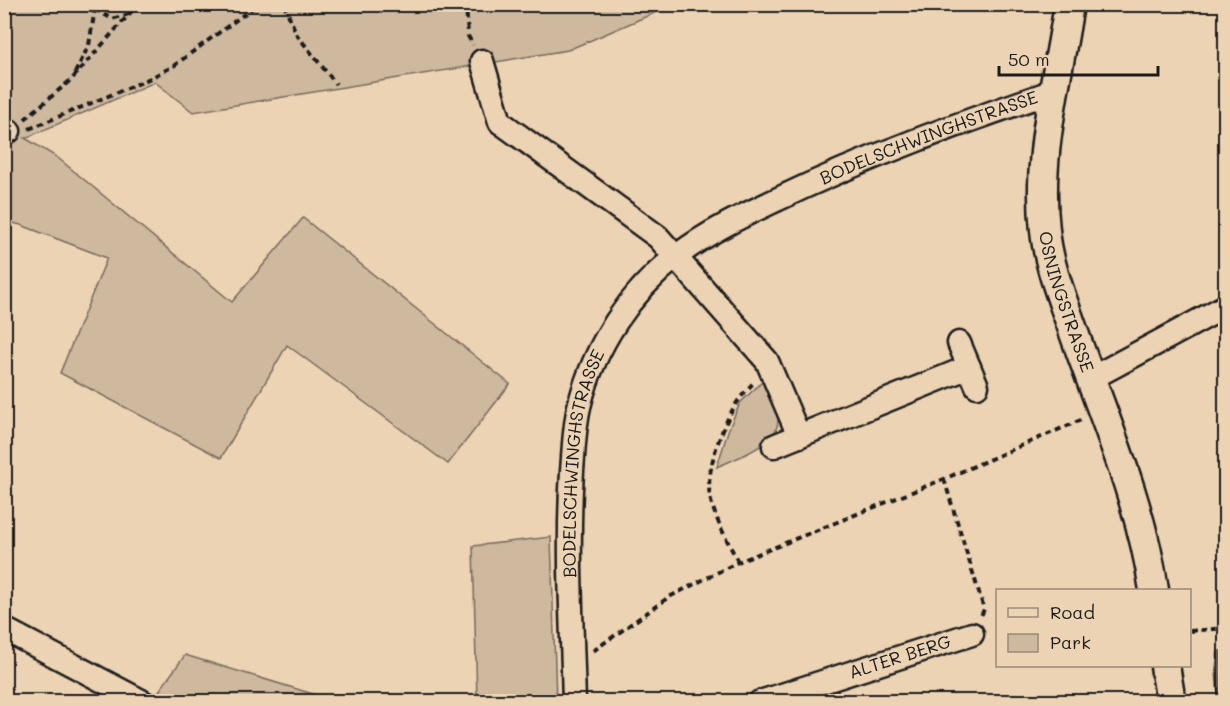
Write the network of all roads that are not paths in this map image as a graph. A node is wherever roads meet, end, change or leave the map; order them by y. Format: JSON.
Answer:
{"nodes":[{"id":1,"x":1069,"y":4,"type":"edge"},
{"id":2,"x":482,"y":61,"type":"road end"},
{"id":3,"x":1054,"y":91,"type":"junction"},
{"id":4,"x":676,"y":256,"type":"junction"},
{"id":5,"x":1226,"y":306,"type":"edge"},
{"id":6,"x":959,"y":342,"type":"dead end"},
{"id":7,"x":1090,"y":379,"type":"junction"},
{"id":8,"x":799,"y":436,"type":"junction"},
{"id":9,"x":774,"y":446,"type":"dead end"},
{"id":10,"x":1154,"y":589,"type":"edge"},
{"id":11,"x":4,"y":629,"type":"edge"},
{"id":12,"x":972,"y":634,"type":"road end"},
{"id":13,"x":1166,"y":667,"type":"edge"},
{"id":14,"x":143,"y":702,"type":"edge"},
{"id":15,"x":574,"y":702,"type":"edge"},
{"id":16,"x":760,"y":702,"type":"edge"},
{"id":17,"x":1171,"y":702,"type":"edge"}],
"edges":[{"from":1,"to":3,"type":"main road","name":"OSNINGSTRASSE"},
{"from":2,"to":4,"type":"street"},
{"from":3,"to":4,"type":"street","name":"BODELSCHWINGHSTRASSE"},
{"from":3,"to":7,"type":"main road","name":"OSNINGSTRASSE"},
{"from":4,"to":8,"type":"street"},
{"from":4,"to":15,"type":"street","name":"BODELSCHWINGHSTRASSE"},
{"from":5,"to":7,"type":"street"},
{"from":6,"to":8,"type":"street"},
{"from":7,"to":10,"type":"main road","name":"OSNINGSTRASSE"},
{"from":8,"to":9,"type":"street"},
{"from":11,"to":14,"type":"street"},
{"from":12,"to":16,"type":"street","name":"ALTER BERG"},
{"from":13,"to":17,"type":"main road"}]}
